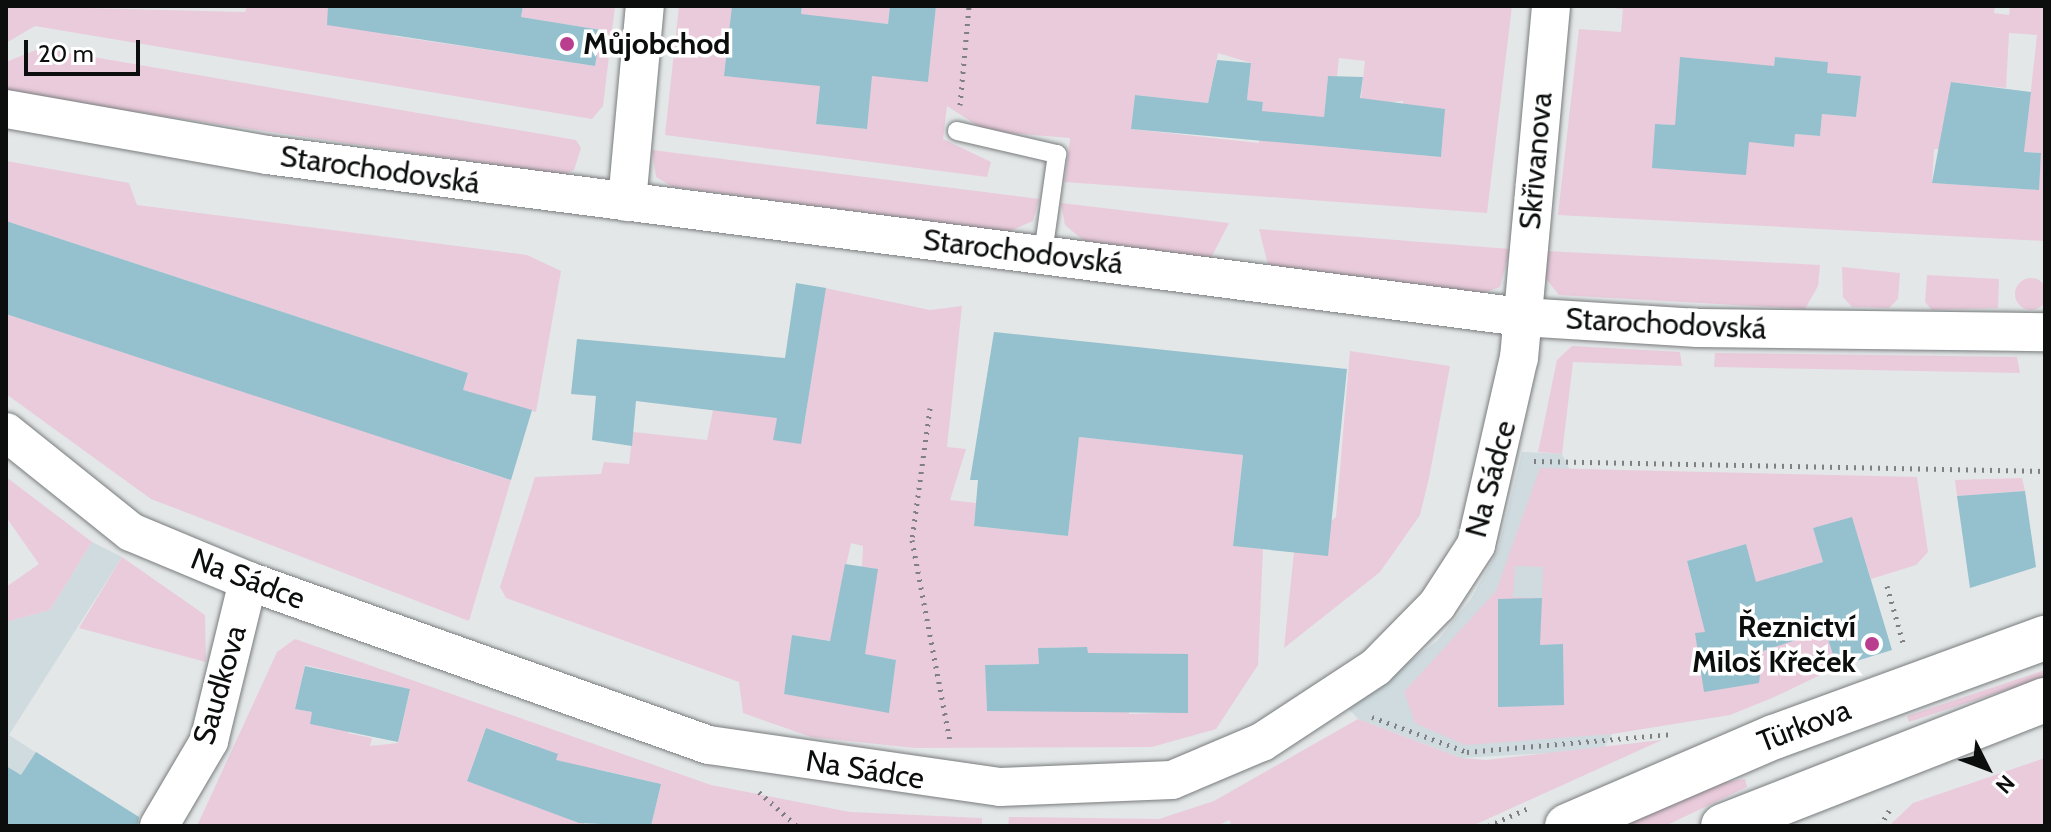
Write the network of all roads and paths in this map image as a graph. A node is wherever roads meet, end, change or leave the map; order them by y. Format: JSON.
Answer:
{"nodes":[{"id":1,"x":645,"y":6,"type":"edge"},
{"id":2,"x":969,"y":6,"type":"edge"},
{"id":3,"x":1551,"y":6,"type":"edge"},
{"id":4,"x":6,"y":109,"type":"edge"},
{"id":5,"x":957,"y":131,"type":"joint"},
{"id":6,"x":627,"y":202,"type":"junction"},
{"id":7,"x":1043,"y":254,"type":"junction"},
{"id":8,"x":1522,"y":317,"type":"junction"},
{"id":9,"x":2045,"y":332,"type":"edge"},
{"id":10,"x":930,"y":408,"type":"dead end"},
{"id":11,"x":6,"y":432,"type":"edge"},
{"id":12,"x":1529,"y":460,"type":"dead end"},
{"id":13,"x":2045,"y":471,"type":"edge"},
{"id":14,"x":248,"y":581,"type":"junction"},
{"id":15,"x":1887,"y":586,"type":"dead end"},
{"id":16,"x":2045,"y":638,"type":"edge"},
{"id":17,"x":1906,"y":651,"type":"dead end"},
{"id":18,"x":2045,"y":700,"type":"edge"},
{"id":19,"x":1358,"y":712,"type":"dead end"},
{"id":20,"x":1682,"y":732,"type":"dead end"},
{"id":21,"x":1774,"y":737,"type":"junction"},
{"id":22,"x":1683,"y":740,"type":"dead end"},
{"id":23,"x":1670,"y":747,"type":"dead end"},
{"id":24,"x":953,"y":754,"type":"dead end"},
{"id":25,"x":1805,"y":809,"type":"edge"},
{"id":26,"x":1556,"y":814,"type":"edge"},
{"id":27,"x":159,"y":826,"type":"edge"},
{"id":28,"x":1488,"y":826,"type":"edge"},
{"id":29,"x":1723,"y":826,"type":"edge"}],
"edges":[{"from":1,"to":6,"type":"street"},
{"from":2,"to":5,"type":"path"},
{"from":3,"to":8,"type":"street","name":"Skřivanova"},
{"from":4,"to":6,"type":"street","name":"Starochodovská"},
{"from":5,"to":7,"type":"lane"},
{"from":6,"to":7,"type":"street","name":"Starochodovská"},
{"from":7,"to":8,"type":"street","name":"Starochodovská"},
{"from":8,"to":9,"type":"street","name":"Starochodovská"},
{"from":8,"to":14,"type":"street","name":"Na Sádce"},
{"from":10,"to":24,"type":"path"},
{"from":11,"to":14,"type":"street","name":"Na Sádce"},
{"from":12,"to":13,"type":"path"},
{"from":14,"to":27,"type":"street","name":"Saudkova"},
{"from":15,"to":17,"type":"path"},
{"from":16,"to":21,"type":"main road","name":"Türkova"},
{"from":18,"to":25,"type":"main road","name":"Türkova"},
{"from":19,"to":20,"type":"path"},
{"from":21,"to":25,"type":"main road"},
{"from":21,"to":26,"type":"main road","name":"Türkova"},
{"from":22,"to":23,"type":"path"},
{"from":25,"to":29,"type":"main road","name":"Türkova"},
{"from":26,"to":28,"type":"path"}]}
